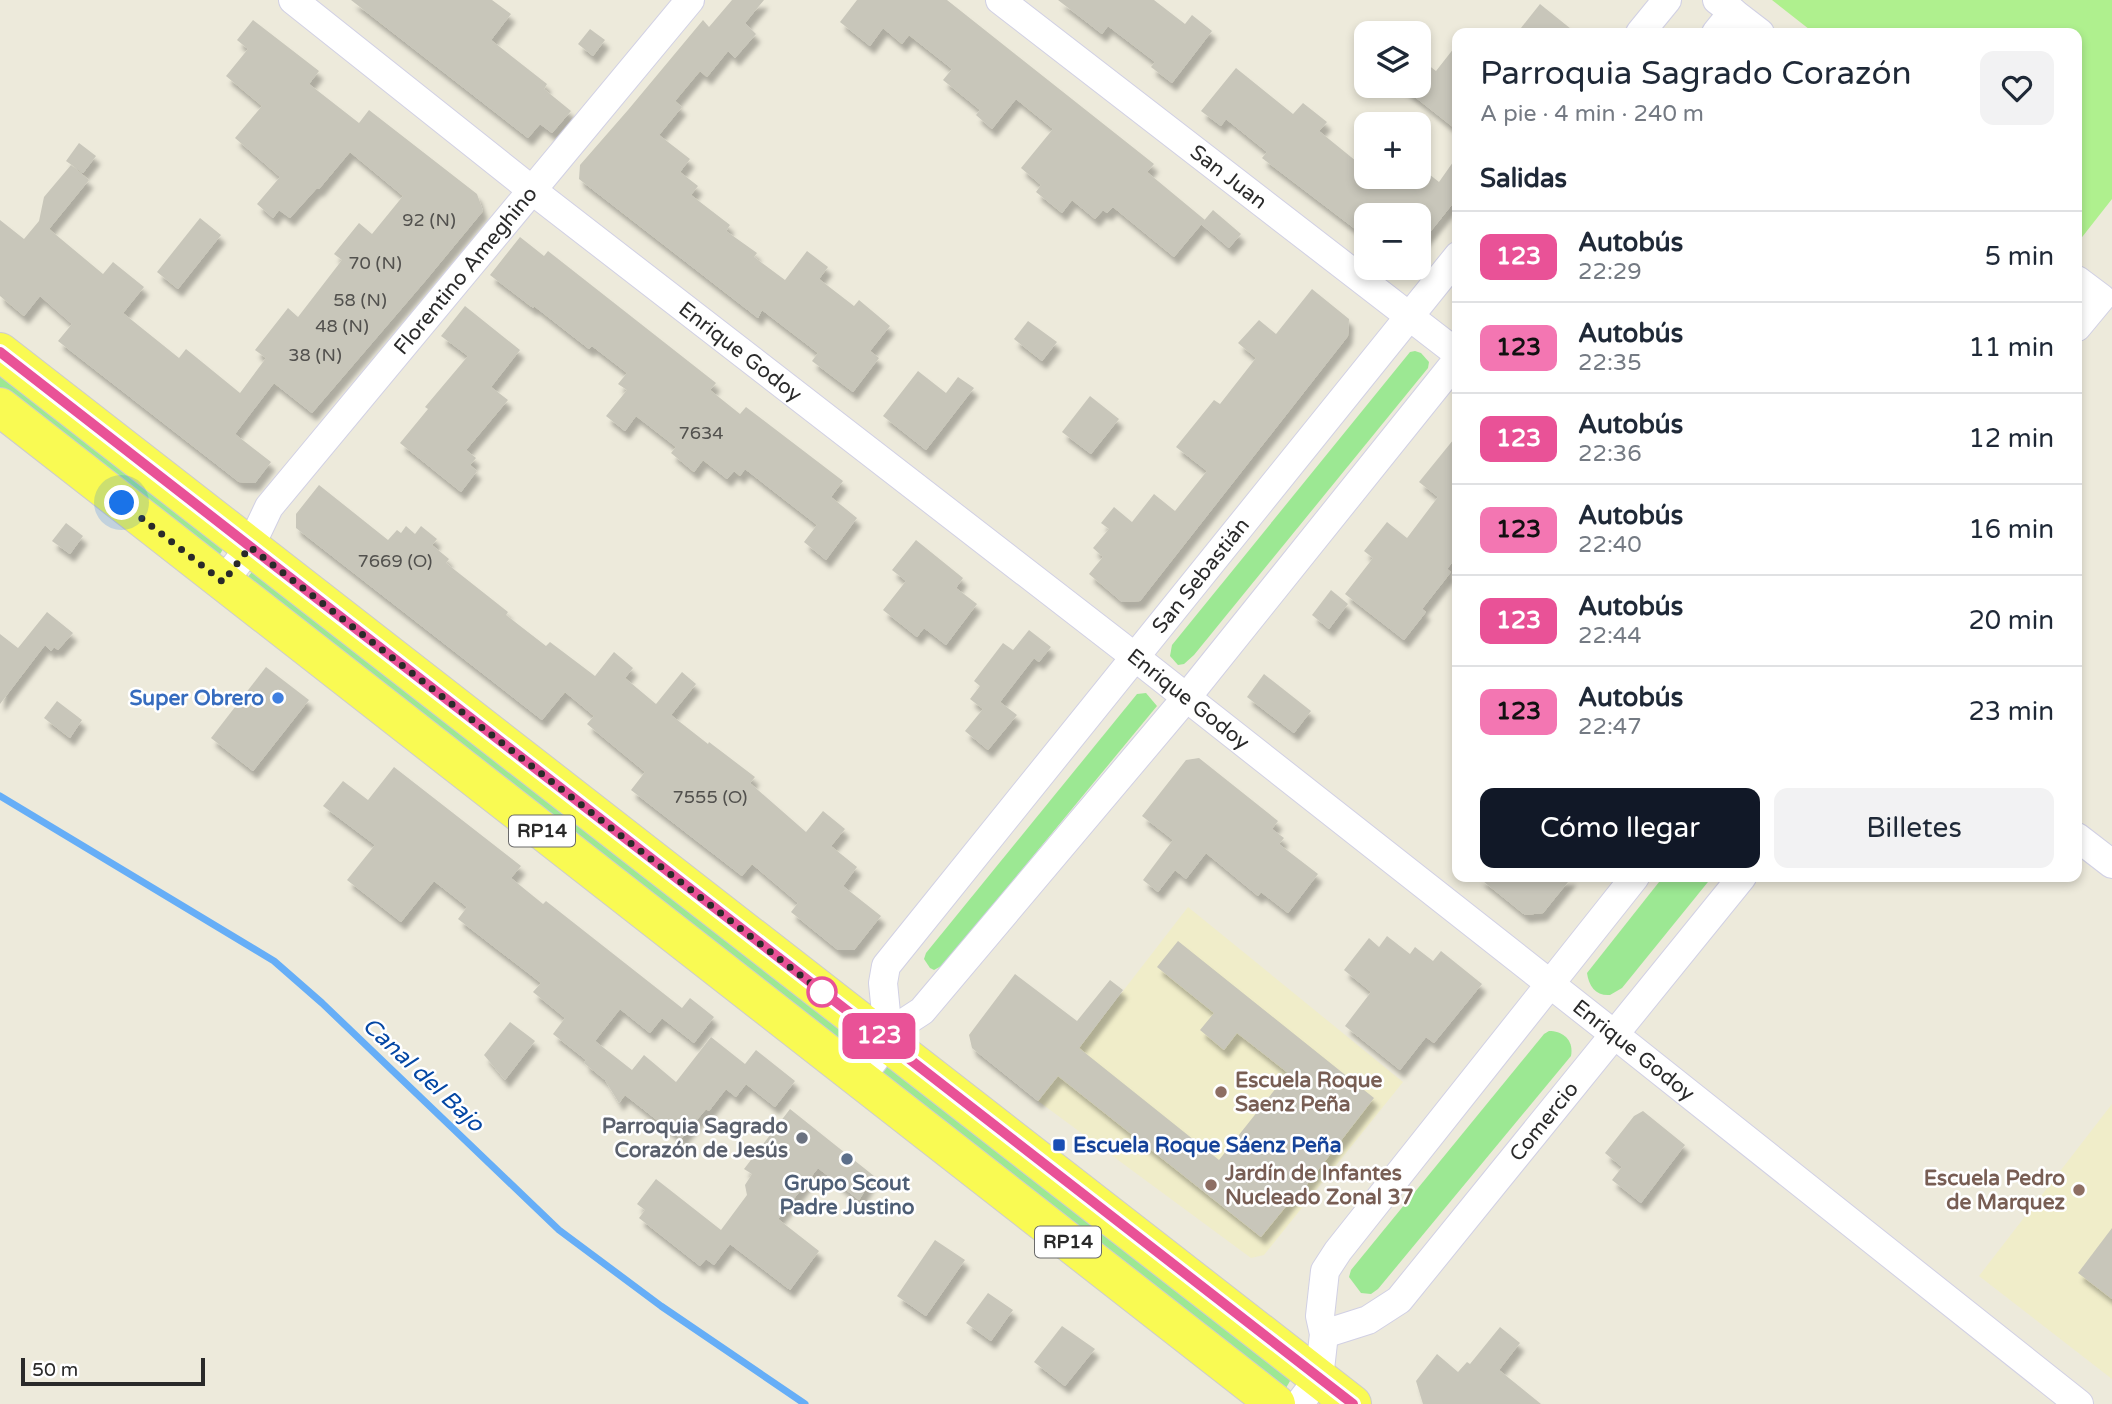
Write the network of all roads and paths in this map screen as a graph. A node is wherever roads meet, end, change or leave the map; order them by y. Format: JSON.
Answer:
{"nodes":[{"id":1,"x":293,"y":0,"type":"edge"},
{"id":2,"x":690,"y":0,"type":"edge"},
{"id":3,"x":1000,"y":0,"type":"edge"},
{"id":4,"x":1667,"y":0,"type":"edge"},
{"id":5,"x":1722,"y":15,"type":"edge"},
{"id":6,"x":1644,"y":28,"type":"edge"},
{"id":7,"x":1749,"y":28,"type":"edge"},
{"id":8,"x":533,"y":191,"type":"junction"},
{"id":9,"x":1452,"y":263,"type":"edge"},
{"id":10,"x":2082,"y":284,"type":"edge"},
{"id":11,"x":1409,"y":315,"type":"junction"},
{"id":12,"x":2082,"y":321,"type":"edge"},
{"id":13,"x":0,"y":352,"type":"edge"},
{"id":14,"x":1452,"y":352,"type":"edge"},
{"id":15,"x":1452,"y":365,"type":"edge"},
{"id":16,"x":0,"y":407,"type":"edge"},
{"id":17,"x":250,"y":547,"type":"junction"},
{"id":18,"x":223,"y":582,"type":"junction"},
{"id":19,"x":1135,"y":657,"type":"junction"},
{"id":20,"x":1186,"y":698,"type":"junction"},
{"id":21,"x":2082,"y":841,"type":"edge"},
{"id":22,"x":2112,"y":864,"type":"edge"},
{"id":23,"x":1631,"y":882,"type":"edge"},
{"id":24,"x":1738,"y":882,"type":"edge"},
{"id":25,"x":1551,"y":985,"type":"junction"},
{"id":26,"x":1615,"y":1035,"type":"junction"},
{"id":27,"x":889,"y":1043,"type":"junction"},
{"id":28,"x":860,"y":1079,"type":"junction"},
{"id":29,"x":1324,"y":1334,"type":"junction"},
{"id":30,"x":1309,"y":1391,"type":"edge"},
{"id":31,"x":1276,"y":1404,"type":"edge"},
{"id":32,"x":1352,"y":1404,"type":"edge"},
{"id":33,"x":2079,"y":1404,"type":"edge"}],
"edges":[{"from":1,"to":8,"type":"street","name":"Enrique Godoy"},
{"from":2,"to":8,"type":"street","name":"Florentino Ameghino"},
{"from":3,"to":11,"type":"street","name":"San Juan"},
{"from":4,"to":6,"type":"street"},
{"from":5,"to":7,"type":"street"},
{"from":8,"to":17,"type":"street","name":"Florentino Ameghino"},
{"from":8,"to":19,"type":"street","name":"Enrique Godoy"},
{"from":9,"to":11,"type":"street","name":"San Sebastián"},
{"from":10,"to":12,"type":"street"},
{"from":11,"to":14,"type":"street","name":"San Juan"},
{"from":11,"to":19,"type":"street","name":"San Sebastián"},
{"from":13,"to":17,"type":"main road","number":"RP14"},
{"from":15,"to":20,"type":"street"},
{"from":16,"to":18,"type":"main road","number":"RP14"},
{"from":17,"to":18,"type":"street","name":"Florentino Ameghino"},
{"from":17,"to":27,"type":"main road","number":"RP14"},
{"from":18,"to":28,"type":"main road","number":"RP14"},
{"from":19,"to":20,"type":"street","name":"Enrique Godoy"},
{"from":19,"to":27,"type":"street","name":"San Sebastián"},
{"from":20,"to":25,"type":"street","name":"Enrique Godoy"},
{"from":20,"to":27,"type":"street"},
{"from":21,"to":22,"type":"street"},
{"from":23,"to":25,"type":"street"},
{"from":24,"to":26,"type":"street","name":"Comercio"},
{"from":25,"to":26,"type":"street","name":"Enrique Godoy"},
{"from":25,"to":29,"type":"street"},
{"from":26,"to":29,"type":"street","name":"Comercio"},
{"from":26,"to":33,"type":"street","name":"Enrique Godoy"},
{"from":27,"to":28,"type":"street"},
{"from":27,"to":30,"type":"main road","number":"RP14"},
{"from":28,"to":31,"type":"main road","number":"RP14"},
{"from":29,"to":30,"type":"street"},
{"from":30,"to":32,"type":"main road","number":"RP14"}]}
